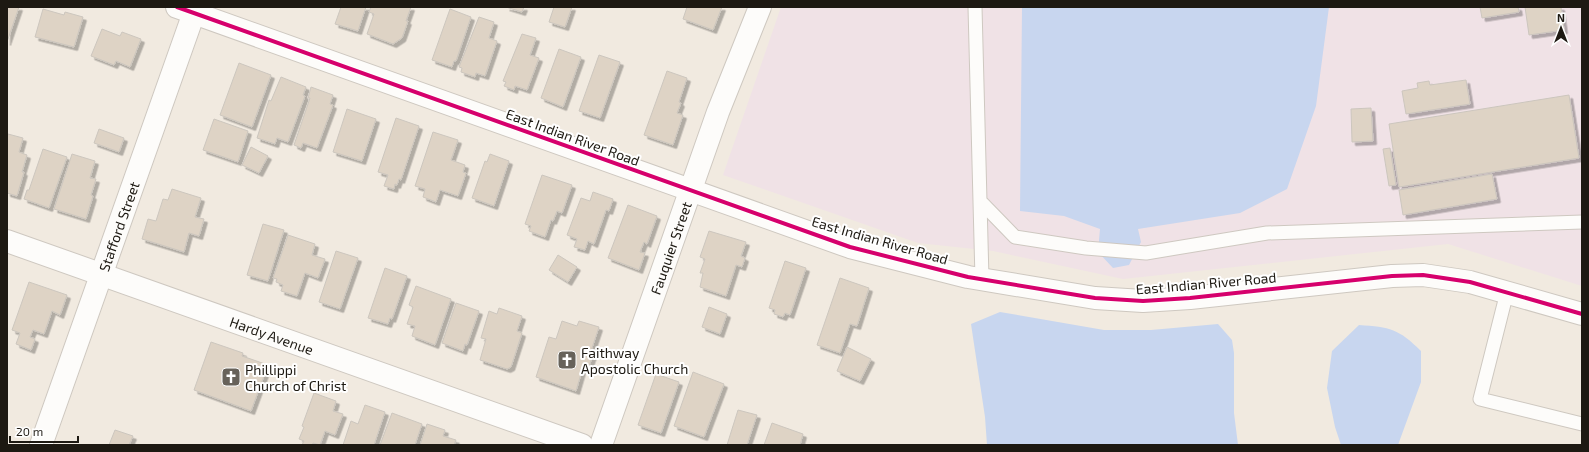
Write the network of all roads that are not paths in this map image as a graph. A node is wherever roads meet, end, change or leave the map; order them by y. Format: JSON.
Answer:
{"nodes":[{"id":1,"x":760,"y":7,"type":"edge"},
{"id":2,"x":975,"y":7,"type":"edge"},
{"id":3,"x":189,"y":9,"type":"edge"},
{"id":4,"x":692,"y":191,"type":"junction"},
{"id":5,"x":980,"y":201,"type":"junction"},
{"id":6,"x":1582,"y":222,"type":"edge"},
{"id":7,"x":7,"y":241,"type":"edge"},
{"id":8,"x":101,"y":274,"type":"junction"},
{"id":9,"x":982,"y":279,"type":"junction"},
{"id":10,"x":1506,"y":292,"type":"junction"},
{"id":11,"x":1582,"y":314,"type":"edge"},
{"id":12,"x":1582,"y":424,"type":"edge"},
{"id":13,"x":41,"y":445,"type":"edge"},
{"id":14,"x":582,"y":445,"type":"edge"},
{"id":15,"x":601,"y":445,"type":"edge"}],
"edges":[{"from":1,"to":4,"type":"street","name":"Fauquier Street"},
{"from":2,"to":5,"type":"lane"},
{"from":3,"to":4,"type":"street","name":"East Indian River Road"},
{"from":3,"to":8,"type":"street","name":"Stafford Street"},
{"from":4,"to":9,"type":"street","name":"East Indian River Road"},
{"from":4,"to":15,"type":"street","name":"Fauquier Street"},
{"from":5,"to":6,"type":"lane"},
{"from":5,"to":9,"type":"lane"},
{"from":7,"to":8,"type":"street","name":"Hardy Avenue"},
{"from":8,"to":13,"type":"street","name":"Stafford Street"},
{"from":8,"to":14,"type":"street","name":"Hardy Avenue"},
{"from":9,"to":10,"type":"street","name":"East Indian River Road"},
{"from":10,"to":11,"type":"street","name":"East Indian River Road"},
{"from":10,"to":12,"type":"lane"}]}
